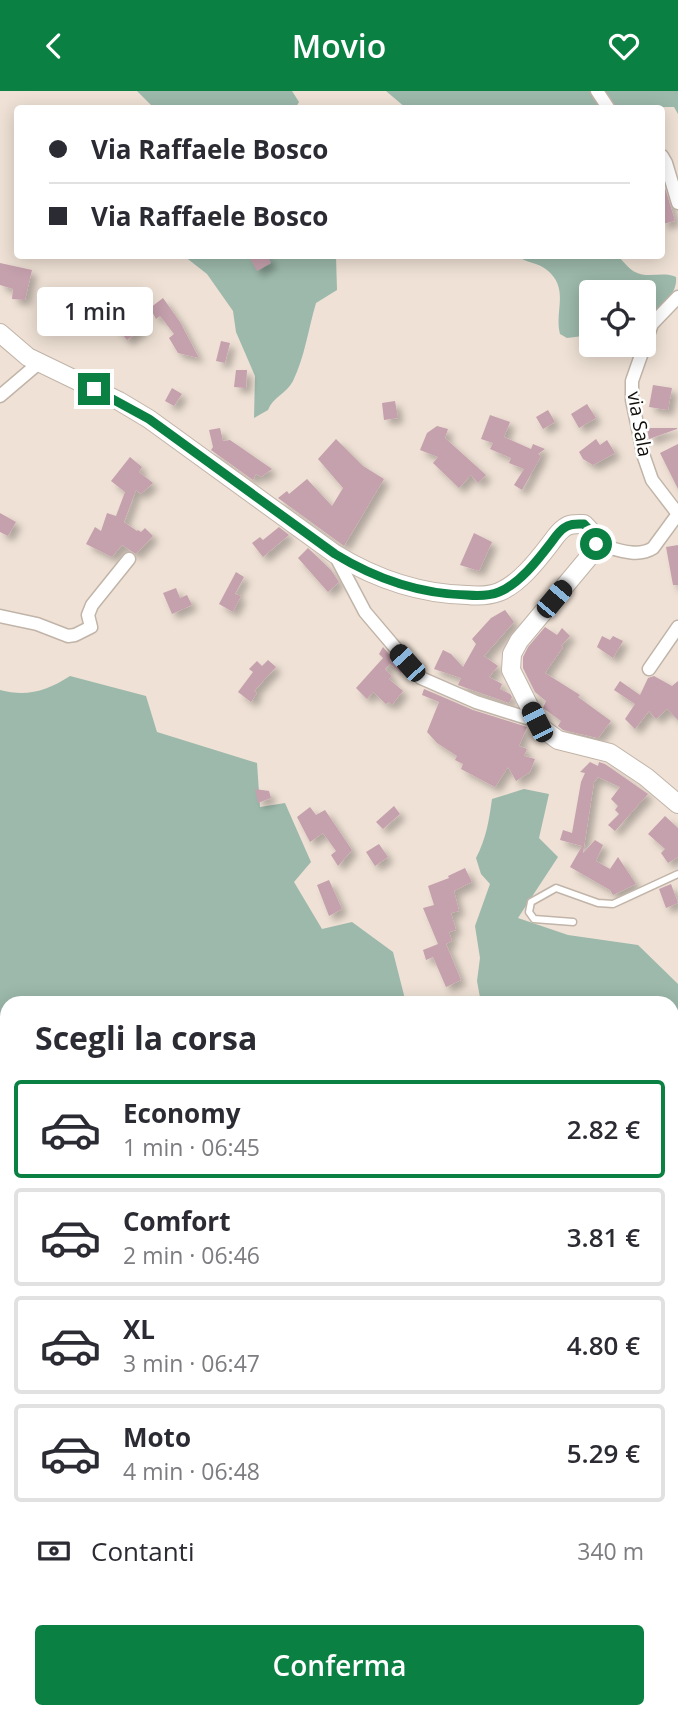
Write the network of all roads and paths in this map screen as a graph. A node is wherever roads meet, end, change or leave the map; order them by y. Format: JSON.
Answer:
{"nodes":[{"id":1,"x":665,"y":161,"type":"edge"},
{"id":2,"x":678,"y":203,"type":"edge"},
{"id":3,"x":678,"y":297,"type":"edge"},
{"id":4,"x":0,"y":333,"type":"edge"},
{"id":5,"x":40,"y":362,"type":"junction"},
{"id":6,"x":0,"y":396,"type":"edge"},
{"id":7,"x":678,"y":514,"type":"edge"},
{"id":8,"x":596,"y":544,"type":"junction"},
{"id":9,"x":335,"y":554,"type":"junction"},
{"id":10,"x":130,"y":559,"type":"dead end"},
{"id":11,"x":0,"y":617,"type":"edge"},
{"id":12,"x":678,"y":627,"type":"edge"},
{"id":13,"x":649,"y":669,"type":"dead end"},
{"id":14,"x":527,"y":718,"type":"dead end"},
{"id":15,"x":678,"y":804,"type":"edge"},
{"id":16,"x":678,"y":874,"type":"edge"},
{"id":17,"x":573,"y":922,"type":"dead end"}],
"edges":[{"from":1,"to":2,"type":"street"},
{"from":3,"to":7,"type":"street","name":"via Sala"},
{"from":4,"to":5,"type":"street"},
{"from":5,"to":6,"type":"street"},
{"from":5,"to":9,"type":"street"},
{"from":7,"to":8,"type":"street"},
{"from":8,"to":9,"type":"street"},
{"from":8,"to":15,"type":"street"},
{"from":9,"to":14,"type":"street"},
{"from":10,"to":11,"type":"street"},
{"from":12,"to":13,"type":"street"},
{"from":16,"to":17,"type":"lane"}]}
